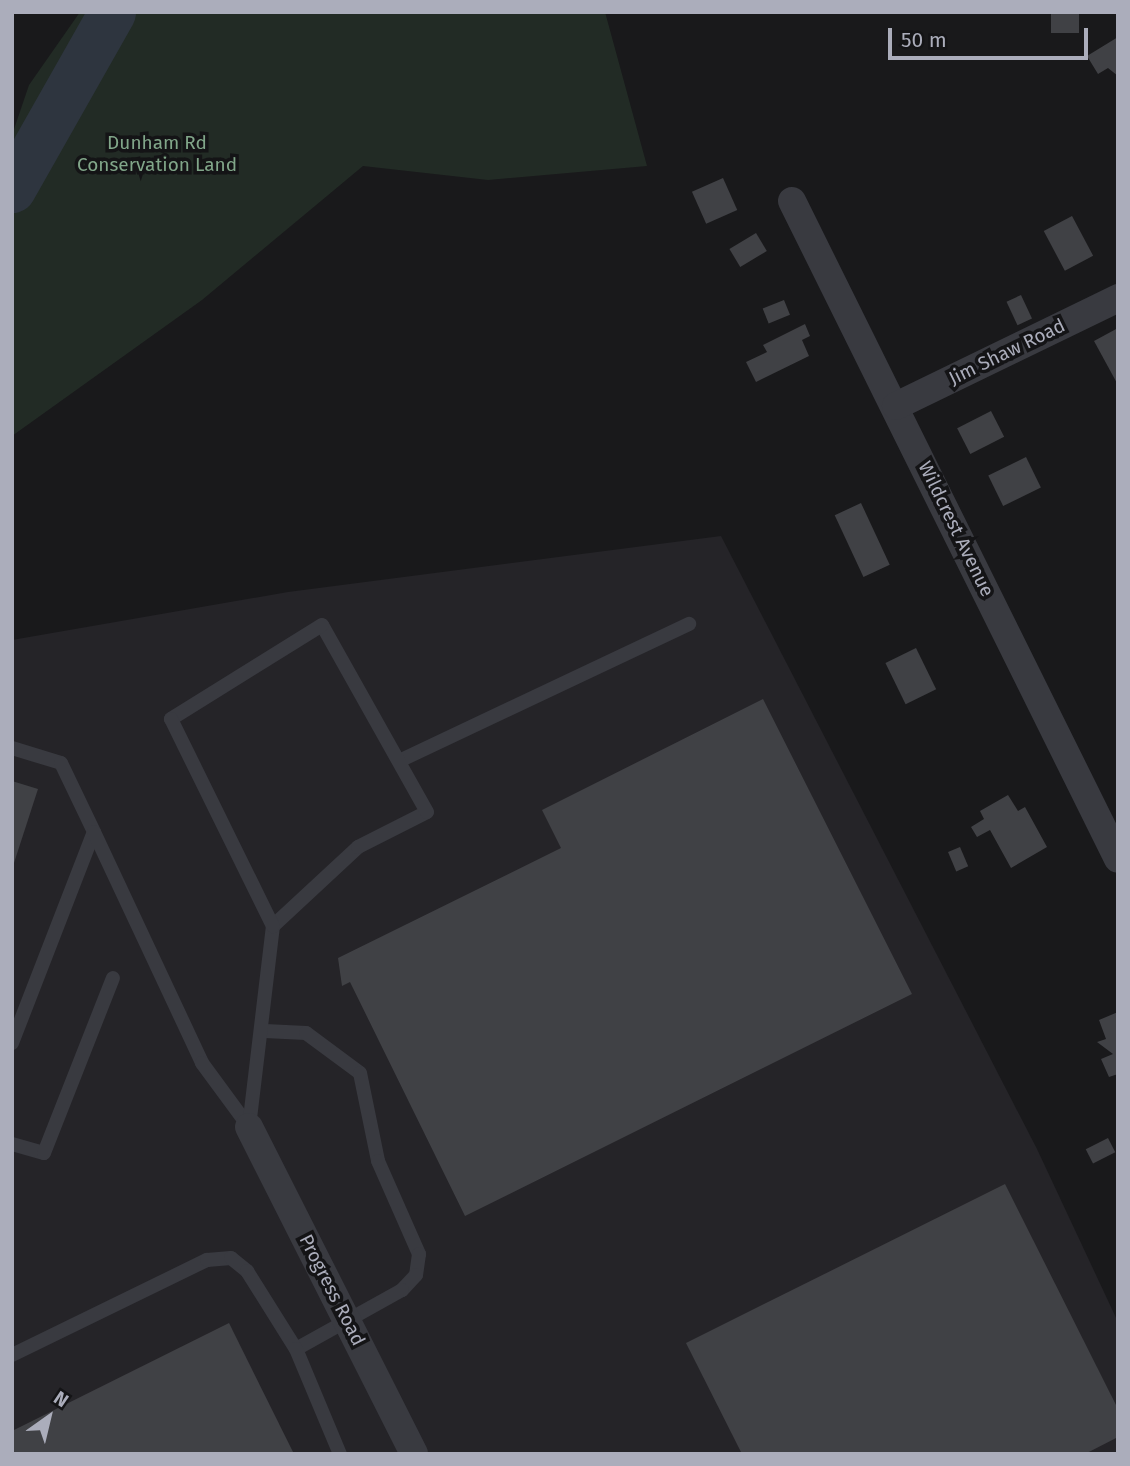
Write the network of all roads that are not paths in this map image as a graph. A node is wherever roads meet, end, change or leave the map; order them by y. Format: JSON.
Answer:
{"nodes":[{"id":1,"x":792,"y":201,"type":"dead end"},
{"id":2,"x":1118,"y":298,"type":"edge"},
{"id":3,"x":896,"y":406,"type":"junction"},
{"id":4,"x":690,"y":624,"type":"dead end"},
{"id":5,"x":12,"y":748,"type":"edge"},
{"id":6,"x":398,"y":761,"type":"junction"},
{"id":7,"x":93,"y":832,"type":"junction"},
{"id":8,"x":1118,"y":859,"type":"edge"},
{"id":9,"x":273,"y":926,"type":"junction"},
{"id":10,"x":113,"y":978,"type":"dead end"},
{"id":11,"x":265,"y":1031,"type":"junction"},
{"id":12,"x":12,"y":1043,"type":"edge"},
{"id":13,"x":249,"y":1127,"type":"junction"},
{"id":14,"x":12,"y":1144,"type":"edge"},
{"id":15,"x":346,"y":1319,"type":"junction"},
{"id":16,"x":296,"y":1349,"type":"junction"},
{"id":17,"x":12,"y":1355,"type":"edge"},
{"id":18,"x":340,"y":1454,"type":"edge"},
{"id":19,"x":414,"y":1454,"type":"edge"}],
"edges":[{"from":1,"to":3,"type":"street","name":"Wildcrest Avenue"},
{"from":2,"to":3,"type":"street","name":"Jim Shaw Road"},
{"from":3,"to":8,"type":"street","name":"Wildcrest Avenue"},
{"from":4,"to":6,"type":"lane"},
{"from":5,"to":7,"type":"lane"},
{"from":6,"to":9,"type":"lane"},
{"from":6,"to":9,"type":"lane"},
{"from":7,"to":12,"type":"lane"},
{"from":7,"to":13,"type":"lane"},
{"from":9,"to":11,"type":"lane"},
{"from":10,"to":14,"type":"lane"},
{"from":11,"to":13,"type":"lane"},
{"from":11,"to":15,"type":"lane"},
{"from":13,"to":15,"type":"street","name":"Progress Road"},
{"from":15,"to":16,"type":"lane"},
{"from":15,"to":19,"type":"street","name":"Progress Road"},
{"from":16,"to":17,"type":"lane"},
{"from":16,"to":18,"type":"lane"}]}
